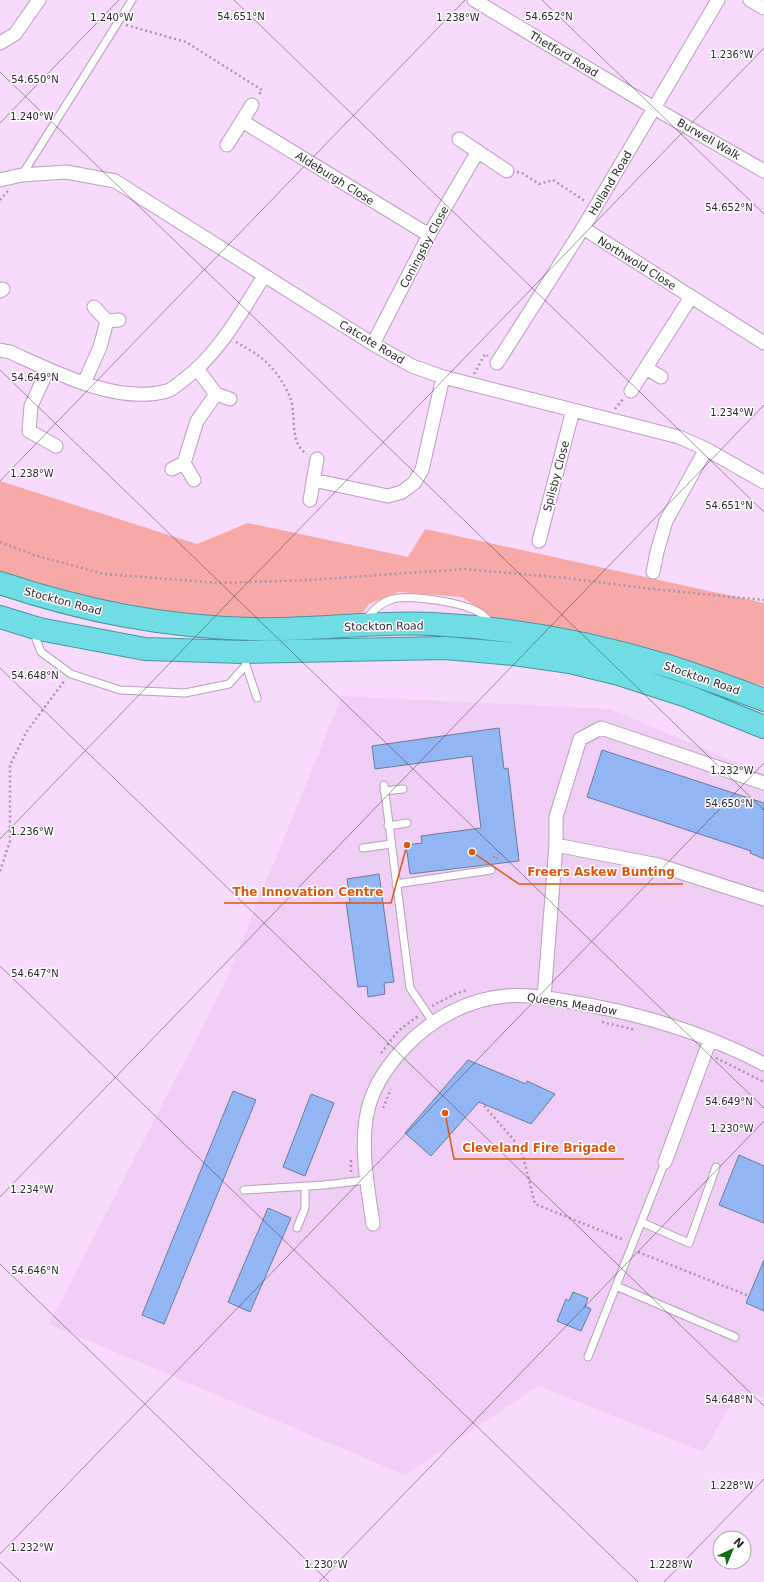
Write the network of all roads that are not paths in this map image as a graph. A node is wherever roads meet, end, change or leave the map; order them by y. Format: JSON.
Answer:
{"nodes":[{"id":1,"x":39,"y":0,"type":"edge"},
{"id":2,"x":132,"y":0,"type":"edge"},
{"id":3,"x":474,"y":0,"type":"edge"},
{"id":4,"x":718,"y":0,"type":"edge"},
{"id":5,"x":750,"y":0,"type":"edge"},
{"id":6,"x":764,"y":8,"type":"edge"},
{"id":7,"x":0,"y":43,"type":"edge"},
{"id":8,"x":252,"y":105,"type":"road end"},
{"id":9,"x":654,"y":108,"type":"junction"},
{"id":10,"x":242,"y":121,"type":"junction"},
{"id":11,"x":459,"y":139,"type":"dead end"},
{"id":12,"x":227,"y":145,"type":"dead end"},
{"id":13,"x":478,"y":151,"type":"junction"},
{"id":14,"x":507,"y":171,"type":"road end"},
{"id":15,"x":764,"y":171,"type":"edge"},
{"id":16,"x":22,"y":176,"type":"junction"},
{"id":17,"x":0,"y":180,"type":"edge"},
{"id":18,"x":583,"y":228,"type":"junction"},
{"id":19,"x":428,"y":235,"type":"junction"},
{"id":20,"x":264,"y":276,"type":"junction"},
{"id":21,"x":690,"y":297,"type":"junction"},
{"id":22,"x":94,"y":307,"type":"dead end"},
{"id":23,"x":764,"y":343,"type":"edge"},
{"id":24,"x":372,"y":344,"type":"junction"},
{"id":25,"x":0,"y":350,"type":"edge"},
{"id":26,"x":497,"y":363,"type":"road end"},
{"id":27,"x":646,"y":368,"type":"junction"},
{"id":28,"x":48,"y":369,"type":"junction"},
{"id":29,"x":198,"y":370,"type":"junction"},
{"id":30,"x":443,"y":377,"type":"junction"},
{"id":31,"x":661,"y":377,"type":"dead end"},
{"id":32,"x":84,"y":383,"type":"junction"},
{"id":33,"x":632,"y":391,"type":"road end"},
{"id":34,"x":216,"y":394,"type":"junction"},
{"id":35,"x":230,"y":400,"type":"dead end"},
{"id":36,"x":573,"y":410,"type":"junction"},
{"id":37,"x":56,"y":446,"type":"dead end"},
{"id":38,"x":706,"y":449,"type":"junction"},
{"id":39,"x":317,"y":459,"type":"road end"},
{"id":40,"x":194,"y":480,"type":"dead end"},
{"id":41,"x":313,"y":480,"type":"junction"},
{"id":42,"x":764,"y":482,"type":"edge"},
{"id":43,"x":310,"y":500,"type":"dead end"},
{"id":44,"x":538,"y":541,"type":"dead end"},
{"id":45,"x":652,"y":572,"type":"dead end"},
{"id":46,"x":0,"y":583,"type":"edge"},
{"id":47,"x":0,"y":617,"type":"edge"},
{"id":48,"x":39,"y":629,"type":"junction"},
{"id":49,"x":245,"y":658,"type":"junction"},
{"id":50,"x":257,"y":698,"type":"dead end"},
{"id":51,"x":764,"y":700,"type":"edge"},
{"id":52,"x":764,"y":726,"type":"edge"},
{"id":53,"x":764,"y":783,"type":"edge"},
{"id":54,"x":403,"y":789,"type":"dead end"},
{"id":55,"x":407,"y":823,"type":"dead end"},
{"id":56,"x":388,"y":826,"type":"junction"},
{"id":57,"x":391,"y":844,"type":"junction"},
{"id":58,"x":556,"y":845,"type":"junction"},
{"id":59,"x":363,"y":848,"type":"dead end"},
{"id":60,"x":491,"y":870,"type":"dead end"},
{"id":61,"x":396,"y":884,"type":"junction"},
{"id":62,"x":764,"y":900,"type":"edge"},
{"id":63,"x":544,"y":998,"type":"junction"},
{"id":64,"x":433,"y":1022,"type":"junction"},
{"id":65,"x":710,"y":1040,"type":"junction"},
{"id":66,"x":764,"y":1064,"type":"edge"},
{"id":67,"x":665,"y":1162,"type":"joint"},
{"id":68,"x":716,"y":1167,"type":"dead end"},
{"id":69,"x":367,"y":1180,"type":"junction"},
{"id":70,"x":305,"y":1186,"type":"junction"},
{"id":71,"x":244,"y":1190,"type":"dead end"},
{"id":72,"x":642,"y":1222,"type":"junction"},
{"id":73,"x":374,"y":1224,"type":"dead end"},
{"id":74,"x":297,"y":1228,"type":"dead end"},
{"id":75,"x":616,"y":1286,"type":"junction"},
{"id":76,"x":735,"y":1337,"type":"dead end"},
{"id":77,"x":588,"y":1357,"type":"dead end"}],
"edges":[{"from":1,"to":7,"type":"street"},
{"from":2,"to":16,"type":"lane"},
{"from":3,"to":9,"type":"street","name":"Thetford Road"},
{"from":4,"to":9,"type":"street","name":"Holland Road"},
{"from":5,"to":6,"type":"street"},
{"from":8,"to":10,"type":"street"},
{"from":9,"to":15,"type":"street","name":"Burwell Walk"},
{"from":9,"to":18,"type":"street","name":"Holland Road"},
{"from":10,"to":12,"type":"street"},
{"from":10,"to":19,"type":"street","name":"Aldeburgh Close"},
{"from":11,"to":13,"type":"street"},
{"from":13,"to":14,"type":"street"},
{"from":13,"to":19,"type":"street","name":"Coningsby Close"},
{"from":16,"to":17,"type":"street","name":"Catcote Road"},
{"from":16,"to":20,"type":"street","name":"Catcote Road"},
{"from":18,"to":21,"type":"street","name":"Northwold Close"},
{"from":18,"to":26,"type":"street","name":"Holland Road"},
{"from":19,"to":24,"type":"street","name":"Coningsby Close"},
{"from":20,"to":24,"type":"street","name":"Catcote Road"},
{"from":20,"to":29,"type":"street"},
{"from":21,"to":23,"type":"street","name":"Northwold Close"},
{"from":21,"to":27,"type":"street"},
{"from":22,"to":32,"type":"street"},
{"from":24,"to":30,"type":"street","name":"Catcote Road"},
{"from":25,"to":28,"type":"street"},
{"from":27,"to":31,"type":"street"},
{"from":27,"to":33,"type":"street"},
{"from":28,"to":32,"type":"street"},
{"from":28,"to":37,"type":"street"},
{"from":29,"to":32,"type":"street"},
{"from":29,"to":34,"type":"street"},
{"from":30,"to":36,"type":"street","name":"Catcote Road"},
{"from":30,"to":41,"type":"street"},
{"from":34,"to":35,"type":"street"},
{"from":34,"to":40,"type":"street"},
{"from":36,"to":38,"type":"street","name":"Catcote Road"},
{"from":36,"to":44,"type":"street","name":"Spilsby Close"},
{"from":38,"to":42,"type":"street","name":"Catcote Road"},
{"from":38,"to":45,"type":"street"},
{"from":39,"to":41,"type":"street"},
{"from":41,"to":43,"type":"street"},
{"from":46,"to":51,"type":"highway","name":"Stockton Road"},
{"from":47,"to":48,"type":"highway","name":"Stockton Road"},
{"from":48,"to":49,"type":"highway","name":"Stockton Road"},
{"from":48,"to":49,"type":"lane"},
{"from":49,"to":50,"type":"lane"},
{"from":49,"to":52,"type":"highway","name":"Stockton Road"},
{"from":53,"to":58,"type":"street"},
{"from":54,"to":56,"type":"lane"},
{"from":55,"to":56,"type":"lane"},
{"from":56,"to":57,"type":"lane"},
{"from":57,"to":59,"type":"lane"},
{"from":57,"to":61,"type":"lane"},
{"from":58,"to":62,"type":"street"},
{"from":58,"to":63,"type":"street"},
{"from":60,"to":61,"type":"lane"},
{"from":61,"to":64,"type":"lane"},
{"from":63,"to":64,"type":"street","name":"Queens Meadow"},
{"from":63,"to":65,"type":"street","name":"Queens Meadow"},
{"from":64,"to":69,"type":"street","name":"Queens Meadow"},
{"from":65,"to":66,"type":"street","name":"Queens Meadow"},
{"from":65,"to":67,"type":"street"},
{"from":67,"to":72,"type":"lane"},
{"from":68,"to":72,"type":"lane"},
{"from":69,"to":70,"type":"lane"},
{"from":69,"to":73,"type":"street","name":"Queens Meadow"},
{"from":70,"to":71,"type":"lane"},
{"from":70,"to":74,"type":"lane"},
{"from":72,"to":75,"type":"lane"},
{"from":75,"to":76,"type":"lane"},
{"from":75,"to":77,"type":"lane"}]}
